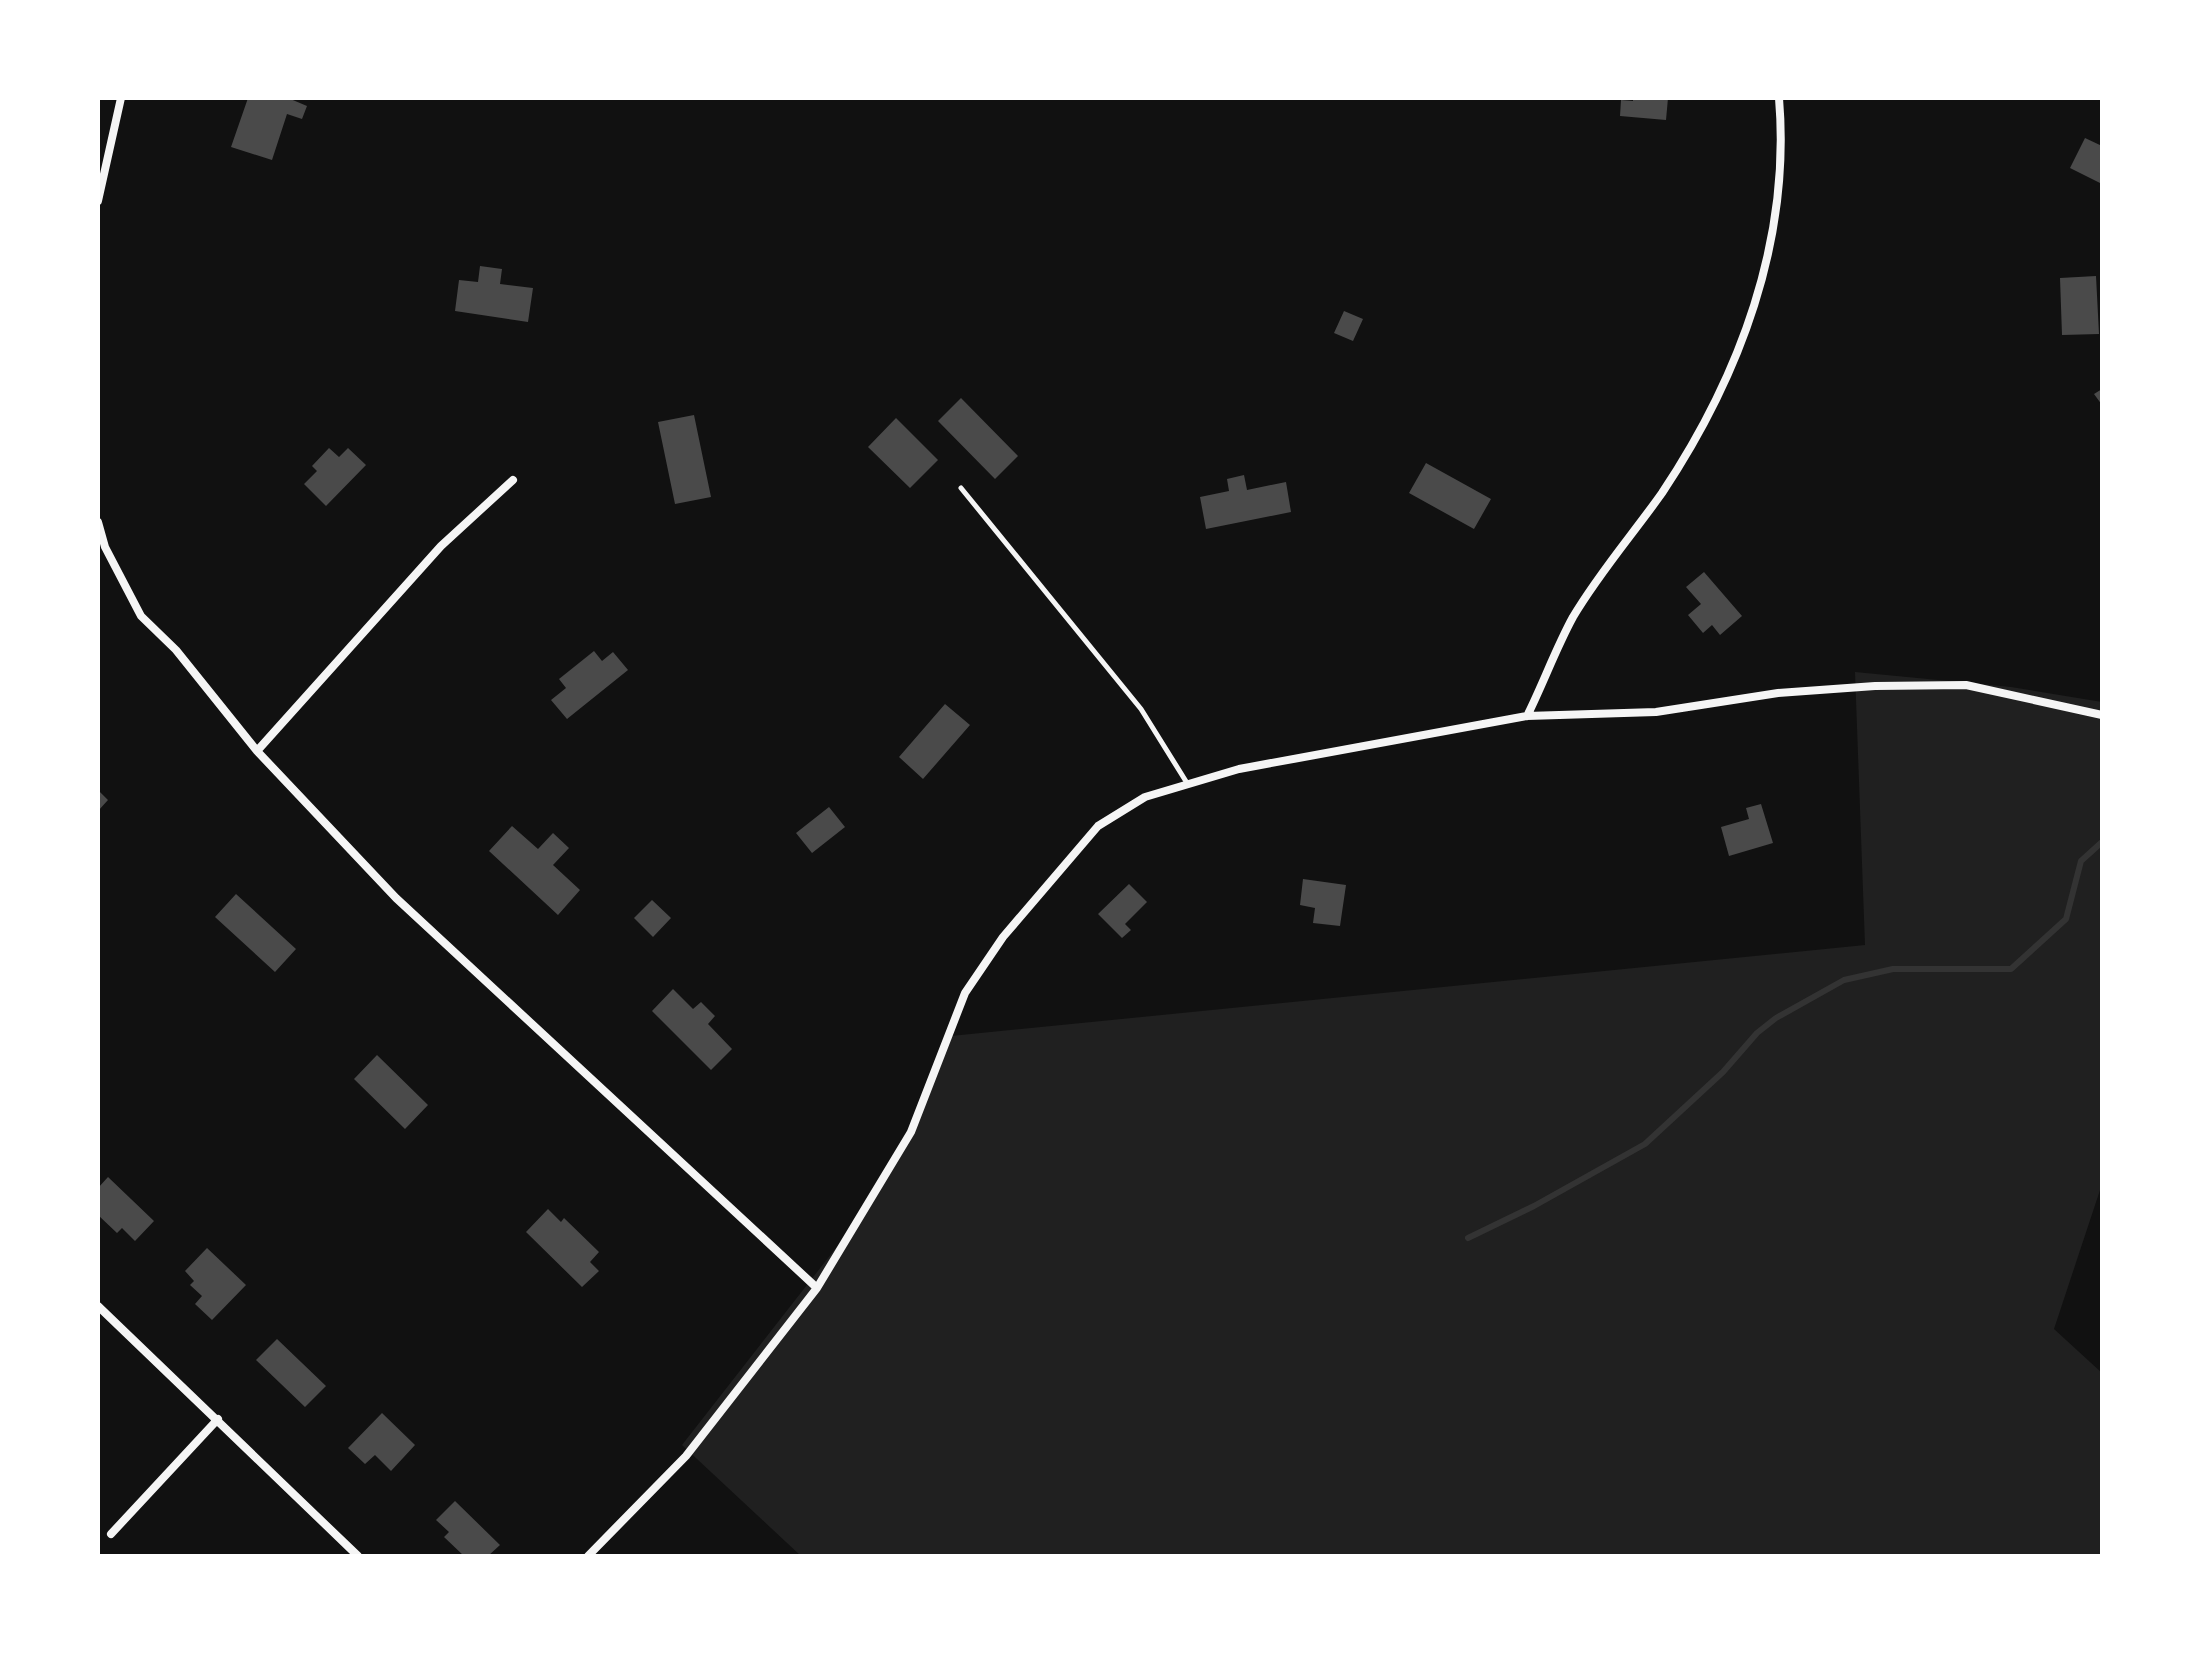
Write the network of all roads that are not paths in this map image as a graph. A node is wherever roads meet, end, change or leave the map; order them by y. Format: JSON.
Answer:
{"nodes":[{"id":1,"x":121,"y":98,"type":"edge"},
{"id":2,"x":1779,"y":98,"type":"edge"},
{"id":3,"x":98,"y":201,"type":"edge"},
{"id":4,"x":513,"y":480,"type":"dead end"},
{"id":5,"x":961,"y":488,"type":"dead end"},
{"id":6,"x":98,"y":522,"type":"edge"},
{"id":7,"x":2102,"y":715,"type":"edge"},
{"id":8,"x":1527,"y":716,"type":"junction"},
{"id":9,"x":257,"y":751,"type":"junction"},
{"id":10,"x":1188,"y":784,"type":"junction"},
{"id":11,"x":817,"y":1288,"type":"junction"},
{"id":12,"x":98,"y":1306,"type":"edge"},
{"id":13,"x":218,"y":1419,"type":"junction"},
{"id":14,"x":111,"y":1534,"type":"dead end"},
{"id":15,"x":358,"y":1556,"type":"edge"},
{"id":16,"x":588,"y":1556,"type":"edge"}],
"edges":[{"from":1,"to":3,"type":"street"},
{"from":2,"to":8,"type":"street"},
{"from":4,"to":9,"type":"street"},
{"from":5,"to":10,"type":"lane"},
{"from":6,"to":9,"type":"street"},
{"from":7,"to":8,"type":"street"},
{"from":8,"to":10,"type":"street"},
{"from":9,"to":11,"type":"street"},
{"from":10,"to":11,"type":"street"},
{"from":11,"to":16,"type":"street"},
{"from":12,"to":13,"type":"street"},
{"from":13,"to":14,"type":"street"},
{"from":13,"to":15,"type":"street"}]}
